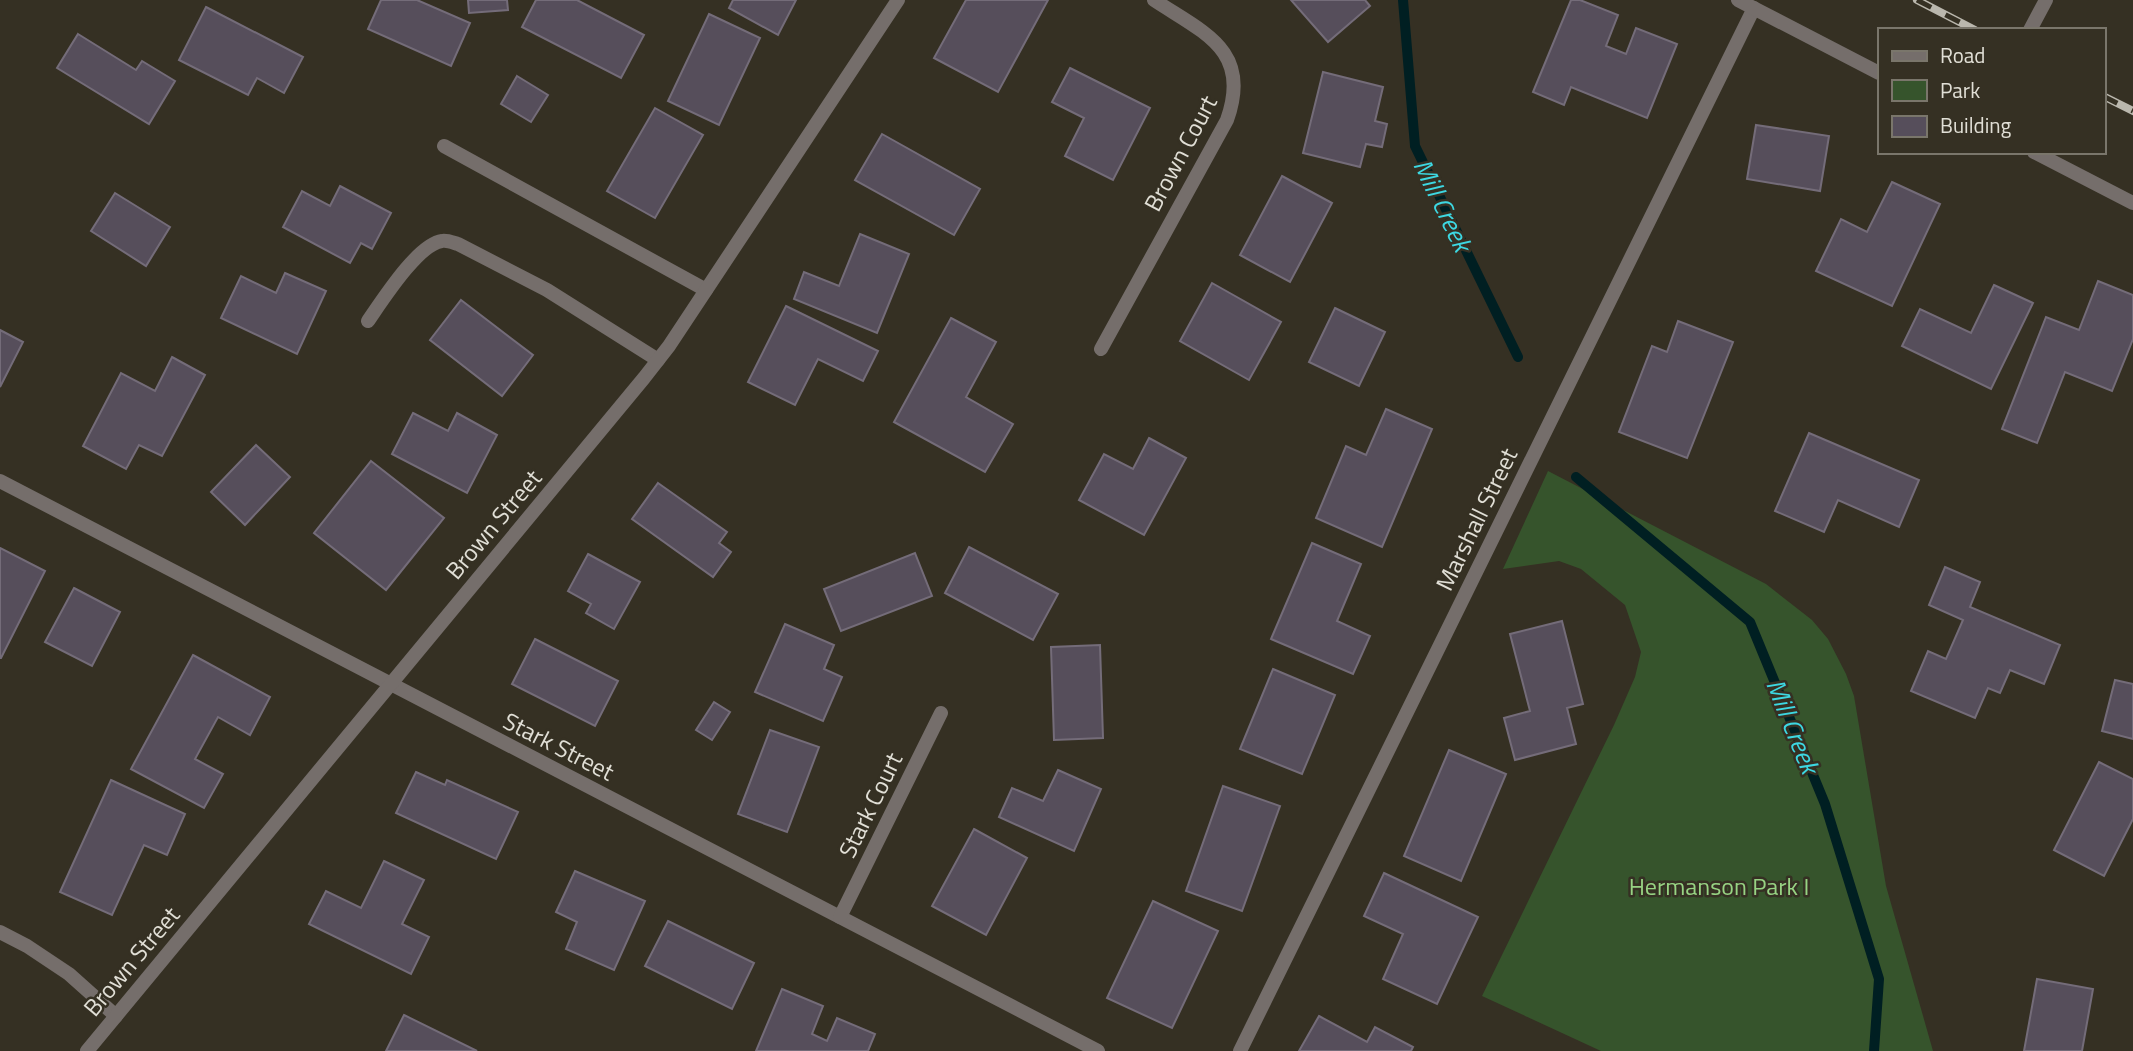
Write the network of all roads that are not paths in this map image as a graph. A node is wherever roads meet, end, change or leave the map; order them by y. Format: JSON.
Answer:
{"nodes":[{"id":1,"x":898,"y":0,"type":"edge"},
{"id":2,"x":1154,"y":0,"type":"edge"},
{"id":3,"x":1738,"y":0,"type":"edge"},
{"id":4,"x":2046,"y":0,"type":"edge"},
{"id":5,"x":1754,"y":8,"type":"junction"},
{"id":6,"x":2031,"y":28,"type":"edge"},
{"id":7,"x":1878,"y":72,"type":"edge"},
{"id":8,"x":444,"y":146,"type":"dead end"},
{"id":9,"x":2038,"y":154,"type":"edge"},
{"id":10,"x":2133,"y":203,"type":"edge"},
{"id":11,"x":706,"y":290,"type":"junction"},
{"id":12,"x":368,"y":321,"type":"dead end"},
{"id":13,"x":1101,"y":349,"type":"dead end"},
{"id":14,"x":658,"y":360,"type":"junction"},
{"id":15,"x":0,"y":481,"type":"edge"},
{"id":16,"x":390,"y":684,"type":"junction"},
{"id":17,"x":941,"y":713,"type":"dead end"},
{"id":18,"x":840,"y":917,"type":"junction"},
{"id":19,"x":0,"y":932,"type":"edge"},
{"id":20,"x":116,"y":1016,"type":"junction"},
{"id":21,"x":87,"y":1051,"type":"edge"},
{"id":22,"x":1098,"y":1051,"type":"edge"},
{"id":23,"x":1240,"y":1051,"type":"edge"}],
"edges":[{"from":1,"to":11,"type":"street","name":"Brown Street"},
{"from":2,"to":13,"type":"street","name":"Brown Court"},
{"from":3,"to":5,"type":"street"},
{"from":4,"to":6,"type":"street"},
{"from":5,"to":7,"type":"street"},
{"from":5,"to":23,"type":"street","name":"Marshall Street"},
{"from":8,"to":11,"type":"street"},
{"from":9,"to":10,"type":"street"},
{"from":11,"to":14,"type":"street","name":"Brown Street"},
{"from":12,"to":14,"type":"street"},
{"from":14,"to":16,"type":"street","name":"Brown Street"},
{"from":15,"to":16,"type":"street","name":"Stark Street"},
{"from":16,"to":18,"type":"street","name":"Stark Street"},
{"from":16,"to":20,"type":"street","name":"Brown Street"},
{"from":17,"to":18,"type":"street","name":"Stark Court"},
{"from":18,"to":22,"type":"street","name":"Stark Street"},
{"from":19,"to":20,"type":"street"},
{"from":20,"to":21,"type":"street","name":"Brown Street"}]}
